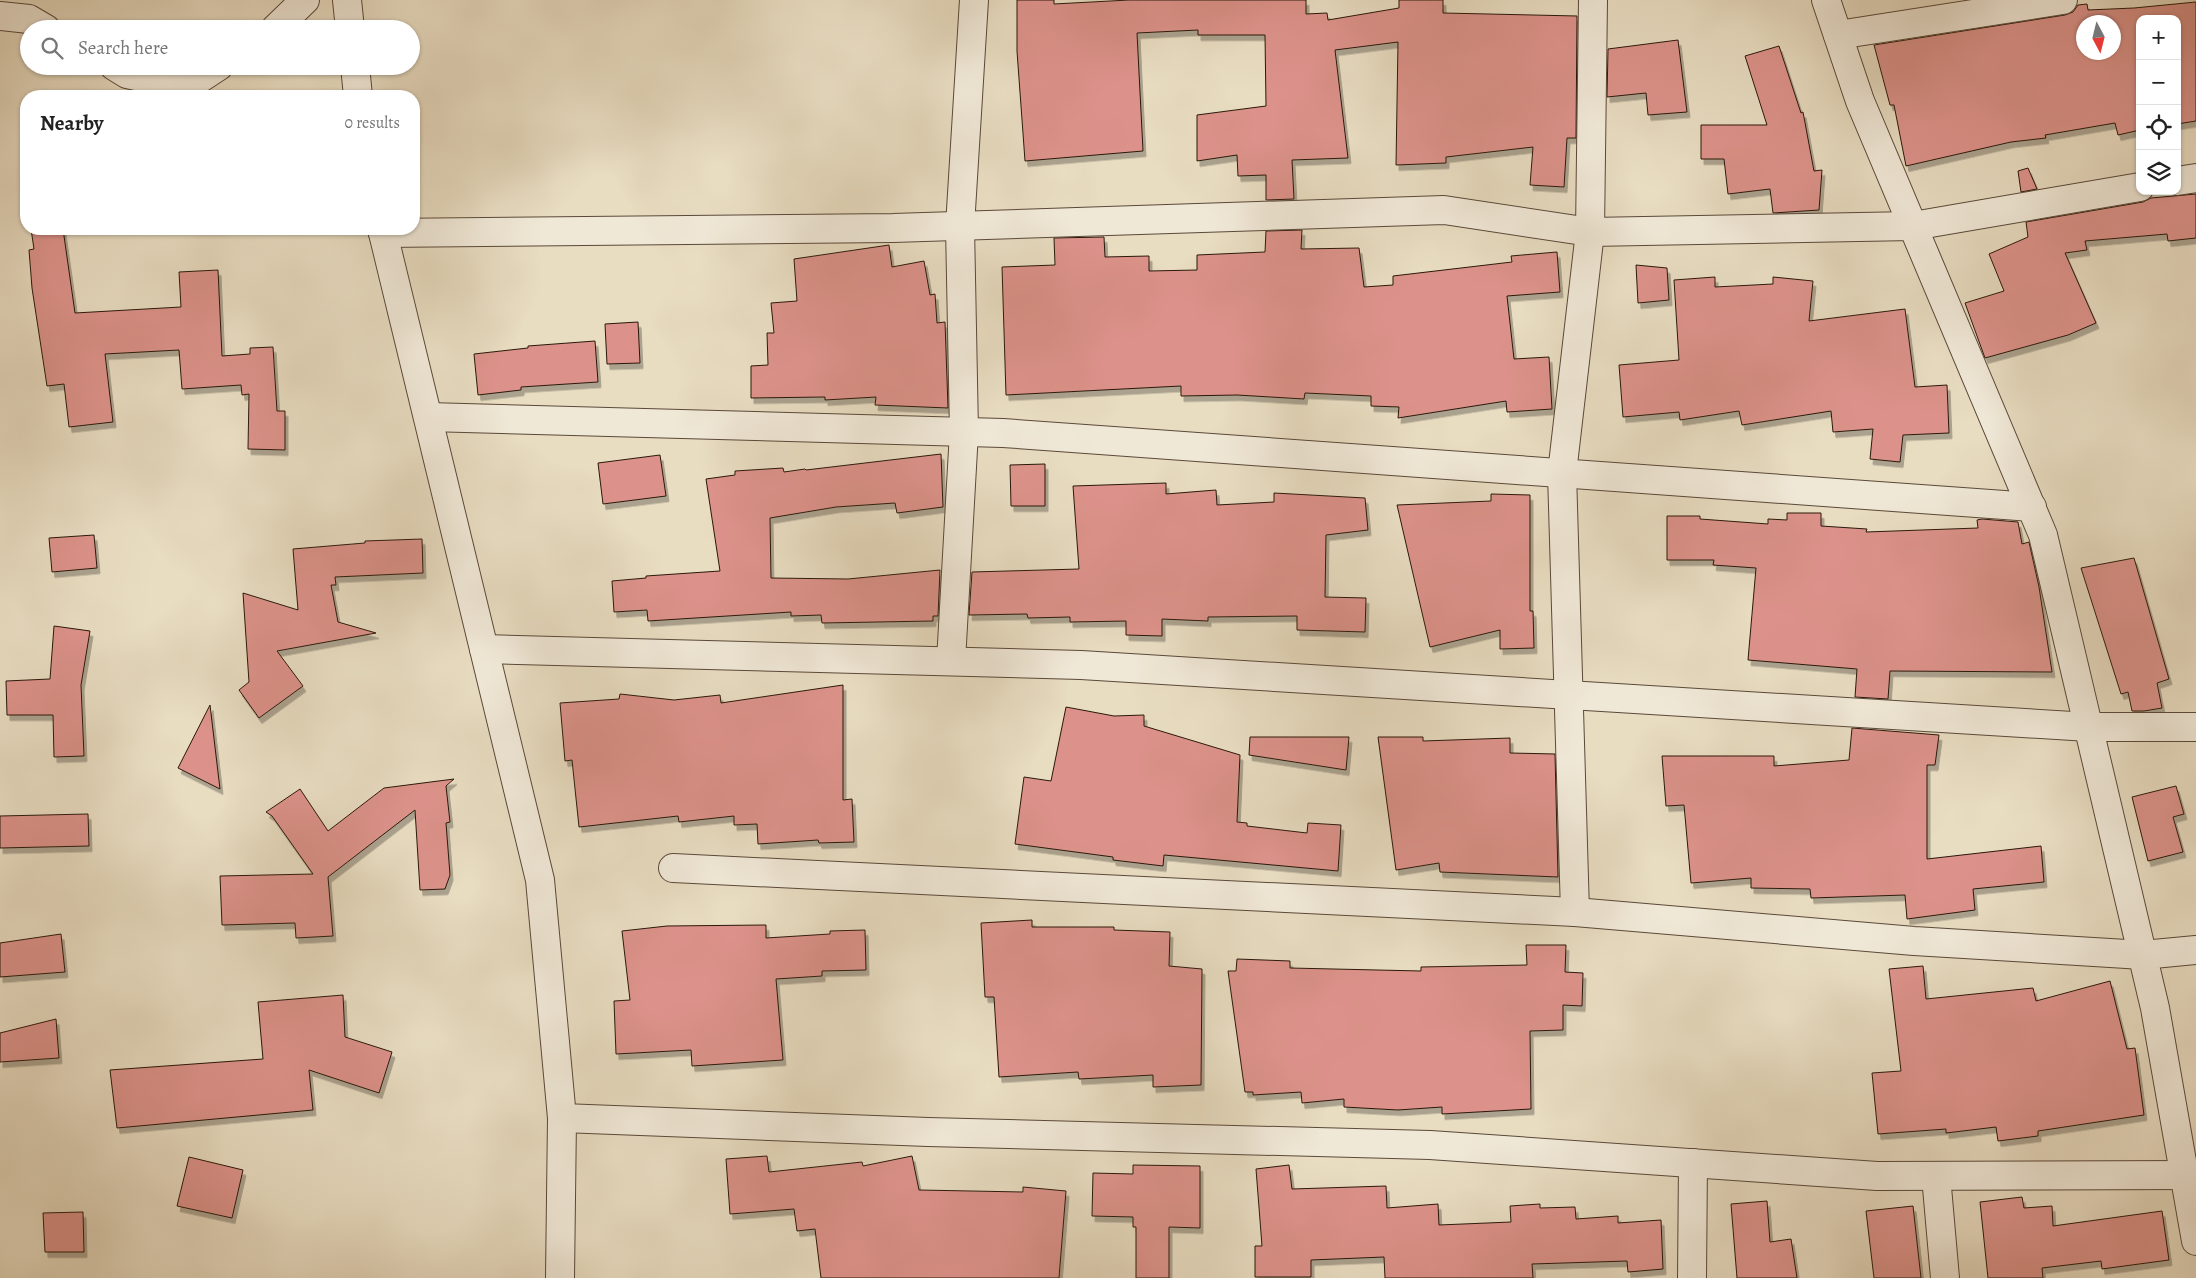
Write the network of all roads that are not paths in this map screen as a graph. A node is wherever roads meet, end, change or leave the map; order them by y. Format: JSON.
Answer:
{"nodes":[{"id":1,"x":304,"y":0,"type":"edge"},
{"id":2,"x":346,"y":0,"type":"edge"},
{"id":3,"x":974,"y":0,"type":"edge"},
{"id":4,"x":1593,"y":0,"type":"edge"},
{"id":5,"x":1826,"y":0,"type":"edge"},
{"id":6,"x":2063,"y":0,"type":"edge"},
{"id":7,"x":0,"y":16,"type":"edge"},
{"id":8,"x":31,"y":20,"type":"edge"},
{"id":9,"x":284,"y":20,"type":"edge"},
{"id":10,"x":349,"y":20,"type":"edge"},
{"id":11,"x":1838,"y":35,"type":"junction"},
{"id":12,"x":132,"y":75,"type":"edge"},
{"id":13,"x":205,"y":75,"type":"edge"},
{"id":14,"x":356,"y":75,"type":"edge"},
{"id":15,"x":357,"y":90,"type":"edge"},
{"id":16,"x":2196,"y":178,"type":"edge"},
{"id":17,"x":2181,"y":180,"type":"edge"},
{"id":18,"x":2136,"y":188,"type":"edge"},
{"id":19,"x":960,"y":226,"type":"junction"},
{"id":20,"x":1913,"y":226,"type":"junction"},
{"id":21,"x":420,"y":231,"type":"edge"},
{"id":22,"x":1590,"y":232,"type":"junction"},
{"id":23,"x":384,"y":235,"type":"edge"},
{"id":24,"x":428,"y":417,"type":"junction"},
{"id":25,"x":964,"y":432,"type":"junction"},
{"id":26,"x":1562,"y":473,"type":"junction"},
{"id":27,"x":2032,"y":506,"type":"junction"},
{"id":28,"x":484,"y":649,"type":"junction"},
{"id":29,"x":952,"y":662,"type":"junction"},
{"id":30,"x":1569,"y":695,"type":"junction"},
{"id":31,"x":2089,"y":727,"type":"junction"},
{"id":32,"x":2196,"y":727,"type":"edge"},
{"id":33,"x":673,"y":868,"type":"dead end"},
{"id":34,"x":1575,"y":912,"type":"junction"},
{"id":35,"x":2196,"y":950,"type":"edge"},
{"id":36,"x":2143,"y":955,"type":"junction"},
{"id":37,"x":562,"y":1118,"type":"junction"},
{"id":38,"x":1693,"y":1163,"type":"junction"},
{"id":39,"x":2190,"y":1174,"type":"edge"},
{"id":40,"x":1936,"y":1176,"type":"junction"},
{"id":41,"x":2196,"y":1242,"type":"edge"},
{"id":42,"x":560,"y":1278,"type":"edge"},
{"id":43,"x":1692,"y":1278,"type":"edge"},
{"id":44,"x":1945,"y":1278,"type":"edge"}],
"edges":[{"from":1,"to":9,"type":"street"},
{"from":2,"to":10,"type":"street"},
{"from":3,"to":19,"type":"street"},
{"from":4,"to":22,"type":"street"},
{"from":5,"to":11,"type":"street"},
{"from":6,"to":11,"type":"street"},
{"from":7,"to":8,"type":"street"},
{"from":11,"to":20,"type":"street"},
{"from":12,"to":13,"type":"street"},
{"from":14,"to":15,"type":"street"},
{"from":16,"to":17,"type":"street"},
{"from":18,"to":20,"type":"street"},
{"from":19,"to":21,"type":"street"},
{"from":19,"to":22,"type":"street"},
{"from":19,"to":25,"type":"street"},
{"from":20,"to":22,"type":"street"},
{"from":20,"to":27,"type":"street"},
{"from":22,"to":26,"type":"street"},
{"from":23,"to":24,"type":"street"},
{"from":24,"to":25,"type":"street"},
{"from":24,"to":28,"type":"street"},
{"from":25,"to":26,"type":"street"},
{"from":25,"to":29,"type":"street"},
{"from":26,"to":27,"type":"street"},
{"from":26,"to":30,"type":"street"},
{"from":27,"to":31,"type":"street"},
{"from":28,"to":29,"type":"street"},
{"from":28,"to":37,"type":"street"},
{"from":29,"to":30,"type":"street"},
{"from":30,"to":31,"type":"street"},
{"from":30,"to":34,"type":"street"},
{"from":31,"to":32,"type":"street"},
{"from":31,"to":36,"type":"street"},
{"from":33,"to":34,"type":"street"},
{"from":34,"to":36,"type":"street"},
{"from":35,"to":36,"type":"street"},
{"from":36,"to":39,"type":"street"},
{"from":37,"to":38,"type":"street"},
{"from":37,"to":42,"type":"street"},
{"from":38,"to":40,"type":"street"},
{"from":38,"to":43,"type":"street"},
{"from":39,"to":40,"type":"street"},
{"from":39,"to":41,"type":"street"},
{"from":40,"to":44,"type":"street"}]}
